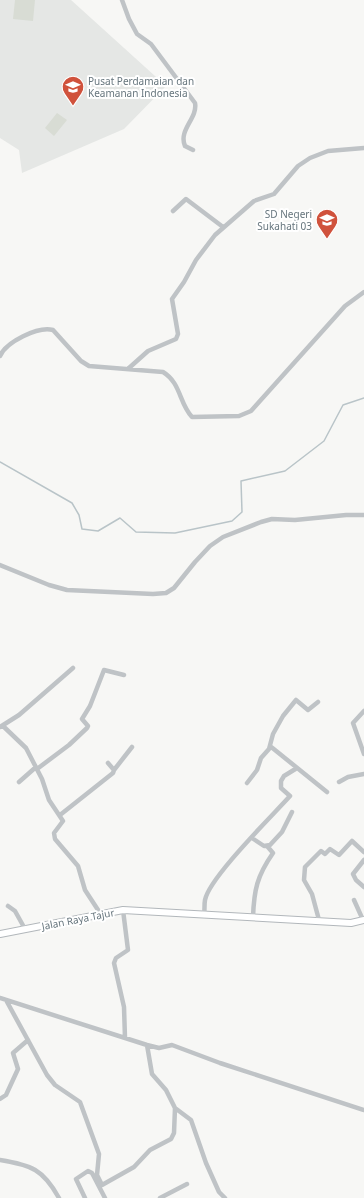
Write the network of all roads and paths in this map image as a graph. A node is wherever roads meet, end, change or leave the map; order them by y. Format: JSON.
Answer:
{"nodes":[{"id":1,"x":122,"y":0,"type":"edge"},
{"id":2,"x":364,"y":148,"type":"edge"},
{"id":3,"x":193,"y":150,"type":"dead end"},
{"id":4,"x":173,"y":211,"type":"dead end"},
{"id":5,"x":224,"y":227,"type":"junction"},
{"id":6,"x":364,"y":292,"type":"edge"},
{"id":7,"x":0,"y":356,"type":"edge"},
{"id":8,"x":129,"y":368,"type":"junction"},
{"id":9,"x":364,"y":515,"type":"edge"},
{"id":10,"x":0,"y":565,"type":"edge"},
{"id":11,"x":73,"y":668,"type":"dead end"},
{"id":12,"x":124,"y":675,"type":"dead end"},
{"id":13,"x":318,"y":702,"type":"dead end"},
{"id":14,"x":364,"y":711,"type":"edge"},
{"id":15,"x":2,"y":727,"type":"edge"},
{"id":16,"x":270,"y":746,"type":"junction"},
{"id":17,"x":132,"y":747,"type":"dead end"},
{"id":18,"x":364,"y":754,"type":"edge"},
{"id":19,"x":108,"y":763,"type":"dead end"},
{"id":20,"x":36,"y":768,"type":"junction"},
{"id":21,"x":297,"y":768,"type":"junction"},
{"id":22,"x":114,"y":770,"type":"junction"},
{"id":23,"x":364,"y":774,"type":"edge"},
{"id":24,"x":19,"y":782,"type":"dead end"},
{"id":25,"x":338,"y":782,"type":"dead end"},
{"id":26,"x":247,"y":783,"type":"dead end"},
{"id":27,"x":327,"y":792,"type":"dead end"},
{"id":28,"x":292,"y":812,"type":"dead end"},
{"id":29,"x":60,"y":815,"type":"junction"},
{"id":30,"x":252,"y":838,"type":"junction"},
{"id":31,"x":267,"y":846,"type":"junction"},
{"id":32,"x":364,"y":852,"type":"edge"},
{"id":33,"x":364,"y":860,"type":"edge"},
{"id":34,"x":364,"y":887,"type":"edge"},
{"id":35,"x":354,"y":900,"type":"dead end"},
{"id":36,"x":8,"y":906,"type":"dead end"},
{"id":37,"x":123,"y":910,"type":"junction"},
{"id":38,"x":100,"y":913,"type":"junction"},
{"id":39,"x":204,"y":915,"type":"junction"},
{"id":40,"x":253,"y":917,"type":"junction"},
{"id":41,"x":319,"y":920,"type":"junction"},
{"id":42,"x":363,"y":920,"type":"edge"},
{"id":43,"x":25,"y":929,"type":"junction"},
{"id":44,"x":0,"y":934,"type":"edge"},
{"id":45,"x":0,"y":998,"type":"edge"},
{"id":46,"x":6,"y":1000,"type":"junction"},
{"id":47,"x":126,"y":1038,"type":"junction"},
{"id":48,"x":28,"y":1040,"type":"junction"},
{"id":49,"x":147,"y":1045,"type":"junction"},
{"id":50,"x":0,"y":1099,"type":"edge"},
{"id":51,"x":175,"y":1108,"type":"junction"},
{"id":52,"x":364,"y":1110,"type":"edge"},
{"id":53,"x":0,"y":1160,"type":"edge"},
{"id":54,"x":187,"y":1184,"type":"dead end"},
{"id":55,"x":59,"y":1198,"type":"edge"},
{"id":56,"x":85,"y":1198,"type":"edge"},
{"id":57,"x":105,"y":1198,"type":"edge"},
{"id":58,"x":160,"y":1198,"type":"edge"},
{"id":59,"x":225,"y":1198,"type":"edge"}],
"edges":[{"from":1,"to":3,"type":"street"},
{"from":2,"to":5,"type":"street"},
{"from":4,"to":5,"type":"street"},
{"from":5,"to":8,"type":"street"},
{"from":6,"to":8,"type":"street"},
{"from":7,"to":8,"type":"street"},
{"from":9,"to":10,"type":"street"},
{"from":11,"to":15,"type":"street"},
{"from":12,"to":20,"type":"street"},
{"from":13,"to":16,"type":"street"},
{"from":14,"to":18,"type":"street"},
{"from":15,"to":20,"type":"street"},
{"from":16,"to":21,"type":"street"},
{"from":16,"to":26,"type":"street"},
{"from":17,"to":22,"type":"street"},
{"from":19,"to":22,"type":"street"},
{"from":20,"to":24,"type":"street"},
{"from":20,"to":29,"type":"street"},
{"from":21,"to":27,"type":"street"},
{"from":21,"to":30,"type":"street"},
{"from":22,"to":29,"type":"street"},
{"from":23,"to":25,"type":"street"},
{"from":28,"to":31,"type":"street"},
{"from":29,"to":38,"type":"street"},
{"from":30,"to":31,"type":"street"},
{"from":30,"to":39,"type":"street"},
{"from":31,"to":40,"type":"street"},
{"from":32,"to":41,"type":"street"},
{"from":33,"to":34,"type":"street"},
{"from":35,"to":42,"type":"street"},
{"from":36,"to":43,"type":"street"},
{"from":37,"to":38,"type":"main road","name":"Jalan Raya Tajur"},
{"from":37,"to":39,"type":"main road","name":"Jalan Raya Tajur"},
{"from":37,"to":47,"type":"street"},
{"from":38,"to":43,"type":"main road","name":"Jalan Raya Tajur"},
{"from":39,"to":40,"type":"main road","name":"Jalan Raya Tajur"},
{"from":40,"to":41,"type":"main road","name":"Jalan Raya Tajur"},
{"from":41,"to":42,"type":"main road","name":"Jalan Raya Tajur"},
{"from":43,"to":44,"type":"main road","name":"Jalan Raya Tajur"},
{"from":45,"to":46,"type":"street"},
{"from":46,"to":47,"type":"street"},
{"from":46,"to":48,"type":"street"},
{"from":47,"to":49,"type":"street"},
{"from":48,"to":50,"type":"street"},
{"from":48,"to":51,"type":"street"},
{"from":49,"to":51,"type":"street"},
{"from":49,"to":52,"type":"street"},
{"from":51,"to":59,"type":"street"},
{"from":53,"to":55,"type":"street"},
{"from":54,"to":58,"type":"street"},
{"from":56,"to":57,"type":"street"}]}
